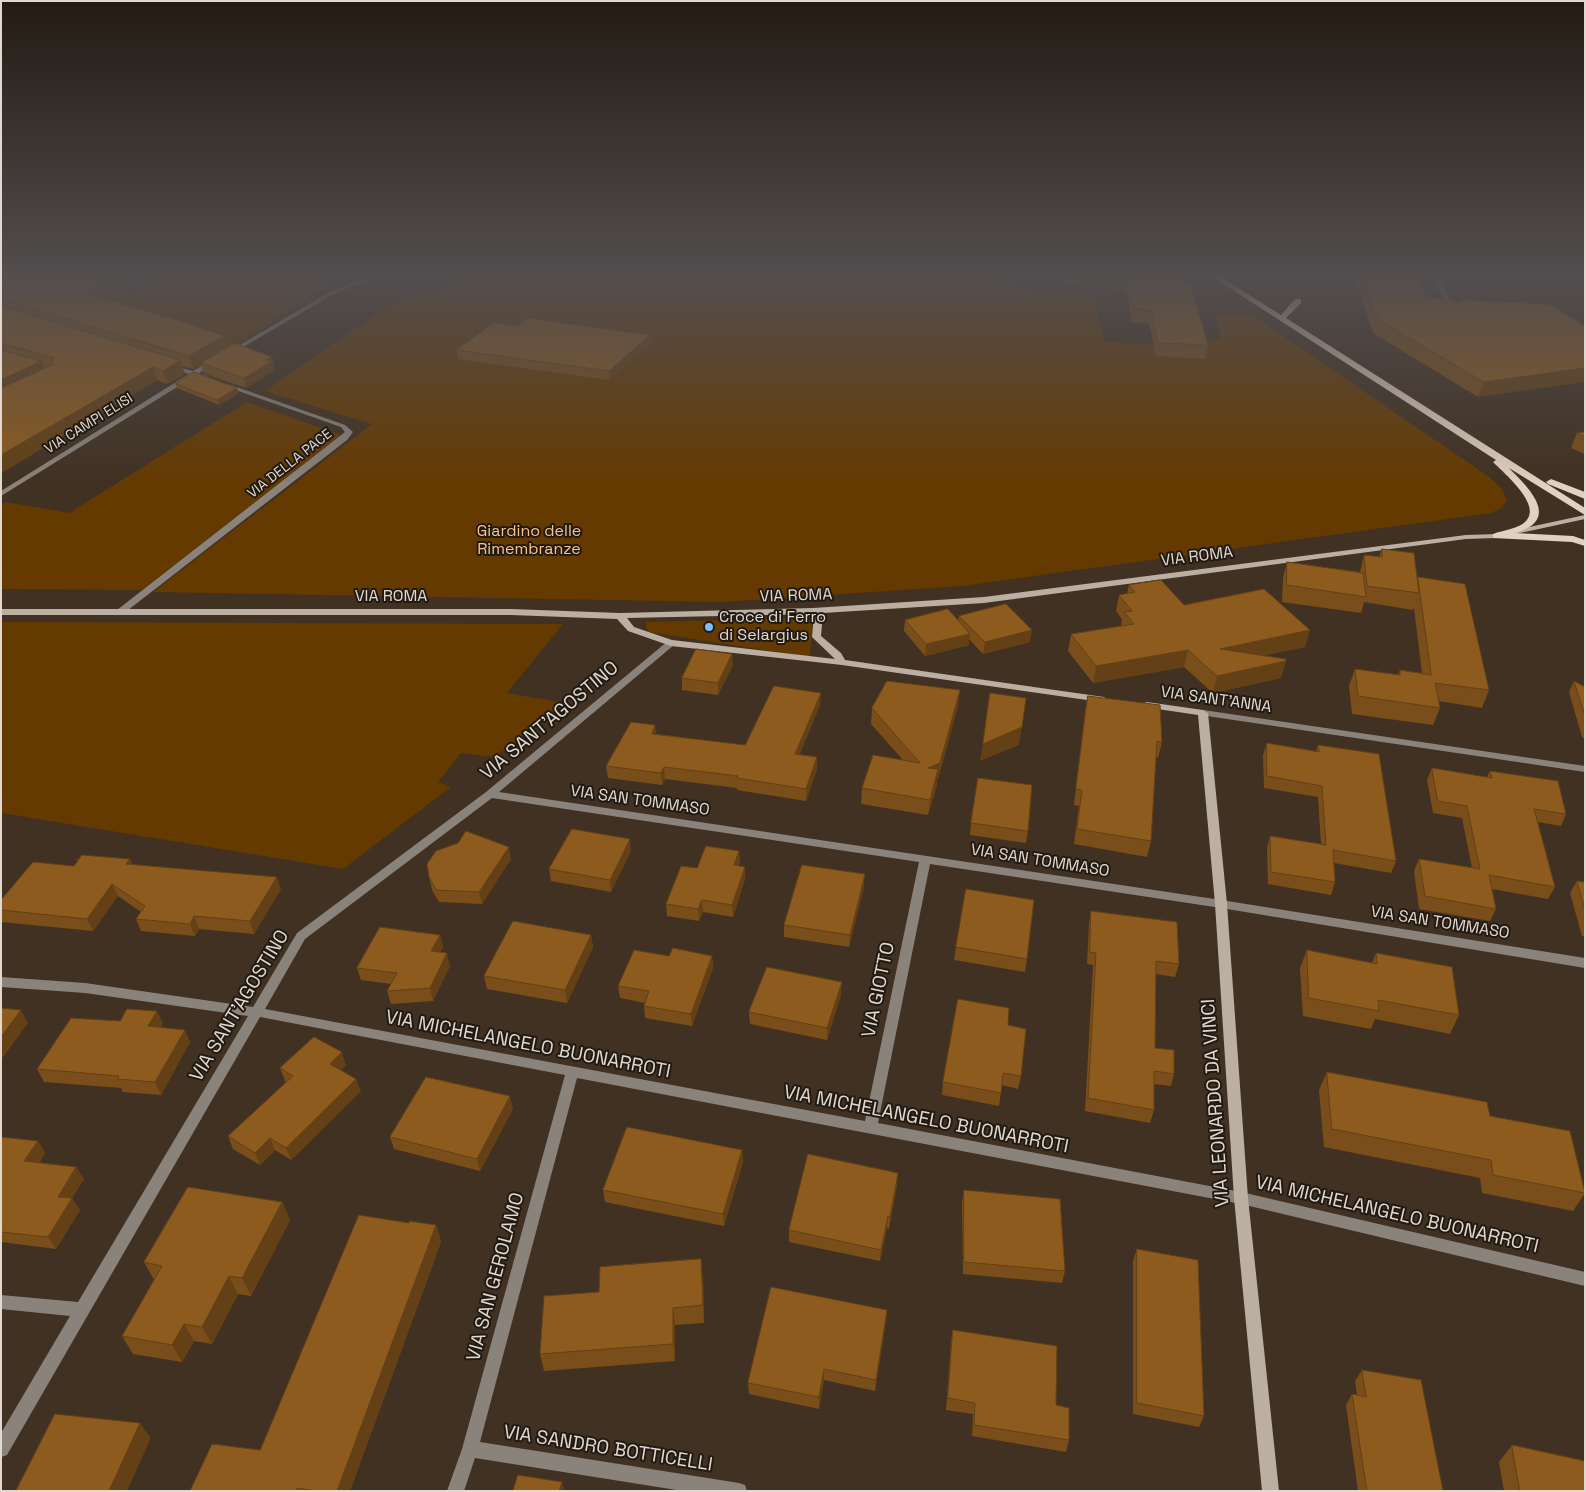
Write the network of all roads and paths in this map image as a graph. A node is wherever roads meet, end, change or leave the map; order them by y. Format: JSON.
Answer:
{"nodes":[{"id":1,"x":241,"y":346,"type":"edge"},
{"id":2,"x":1324,"y":346,"type":"edge"},
{"id":3,"x":167,"y":364,"type":"edge"},
{"id":4,"x":194,"y":373,"type":"junction"},
{"id":5,"x":210,"y":379,"type":"edge"},
{"id":6,"x":219,"y":382,"type":"edge"},
{"id":7,"x":1484,"y":448,"type":"junction"},
{"id":8,"x":1,"y":494,"type":"edge"},
{"id":9,"x":1585,"y":496,"type":"edge"},
{"id":10,"x":1585,"y":512,"type":"edge"},
{"id":11,"x":1585,"y":517,"type":"edge"},
{"id":12,"x":1497,"y":536,"type":"junction"},
{"id":13,"x":1585,"y":543,"type":"edge"},
{"id":14,"x":819,"y":611,"type":"junction"},
{"id":15,"x":1,"y":612,"type":"edge"},
{"id":16,"x":120,"y":612,"type":"junction"},
{"id":17,"x":620,"y":616,"type":"junction"},
{"id":18,"x":672,"y":643,"type":"junction"},
{"id":19,"x":842,"y":662,"type":"junction"},
{"id":20,"x":1106,"y":700,"type":"edge"},
{"id":21,"x":1135,"y":704,"type":"edge"},
{"id":22,"x":1203,"y":713,"type":"junction"},
{"id":23,"x":1585,"y":769,"type":"edge"},
{"id":24,"x":490,"y":794,"type":"junction"},
{"id":25,"x":925,"y":860,"type":"junction"},
{"id":26,"x":1221,"y":904,"type":"junction"},
{"id":27,"x":1585,"y":963,"type":"edge"},
{"id":28,"x":1,"y":982,"type":"edge"},
{"id":29,"x":257,"y":1012,"type":"junction"},
{"id":30,"x":572,"y":1072,"type":"junction"},
{"id":31,"x":870,"y":1128,"type":"junction"},
{"id":32,"x":1241,"y":1198,"type":"junction"},
{"id":33,"x":1585,"y":1279,"type":"edge"},
{"id":34,"x":1,"y":1302,"type":"edge"},
{"id":35,"x":83,"y":1310,"type":"junction"},
{"id":36,"x":1,"y":1449,"type":"edge"},
{"id":37,"x":470,"y":1449,"type":"junction"},
{"id":38,"x":456,"y":1491,"type":"edge"},
{"id":39,"x":739,"y":1491,"type":"edge"},
{"id":40,"x":1271,"y":1491,"type":"edge"}],
"edges":[{"from":1,"to":4,"type":"street","name":"VIA CAMPI ELISI"},
{"from":2,"to":7,"type":"main road"},
{"from":3,"to":4,"type":"street"},
{"from":4,"to":5,"type":"street"},
{"from":4,"to":8,"type":"street","name":"VIA CAMPI ELISI"},
{"from":6,"to":16,"type":"street","name":"VIA DELLA PACE"},
{"from":7,"to":9,"type":"main road"},
{"from":7,"to":10,"type":"main road"},
{"from":7,"to":12,"type":"main road"},
{"from":11,"to":12,"type":"main road","name":"VIA ROMA"},
{"from":12,"to":13,"type":"main road"},
{"from":12,"to":14,"type":"main road","name":"VIA ROMA"},
{"from":14,"to":17,"type":"main road","name":"VIA ROMA"},
{"from":14,"to":19,"type":"main road"},
{"from":15,"to":16,"type":"main road","name":"VIA ROMA"},
{"from":16,"to":17,"type":"main road","name":"VIA ROMA"},
{"from":17,"to":18,"type":"main road"},
{"from":18,"to":19,"type":"main road"},
{"from":18,"to":24,"type":"street","name":"VIA SANT'AGOSTINO"},
{"from":19,"to":20,"type":"main road"},
{"from":21,"to":22,"type":"main road","name":"VIA SANT'ANNA"},
{"from":22,"to":23,"type":"street","name":"VIA SANT'ANNA"},
{"from":22,"to":26,"type":"main road","name":"VIA LEONARDO DA VINCI"},
{"from":24,"to":25,"type":"street","name":"VIA SAN TOMMASO"},
{"from":24,"to":29,"type":"street","name":"VIA SANT'AGOSTINO"},
{"from":25,"to":26,"type":"street","name":"VIA SAN TOMMASO"},
{"from":25,"to":31,"type":"street","name":"VIA GIOTTO"},
{"from":26,"to":27,"type":"street","name":"VIA SAN TOMMASO"},
{"from":26,"to":32,"type":"main road","name":"VIA LEONARDO DA VINCI"},
{"from":28,"to":29,"type":"street","name":"VIA MICHELANGELO BUONARROTI"},
{"from":29,"to":30,"type":"street","name":"VIA MICHELANGELO BUONARROTI"},
{"from":29,"to":35,"type":"street","name":"VIA SANT'AGOSTINO"},
{"from":30,"to":31,"type":"street","name":"VIA MICHELANGELO BUONARROTI"},
{"from":30,"to":37,"type":"street","name":"VIA SAN GEROLAMO"},
{"from":31,"to":32,"type":"street","name":"VIA MICHELANGELO BUONARROTI"},
{"from":32,"to":33,"type":"street","name":"VIA MICHELANGELO BUONARROTI"},
{"from":32,"to":40,"type":"main road","name":"VIA LEONARDO DA VINCI"},
{"from":34,"to":35,"type":"street"},
{"from":35,"to":36,"type":"street","name":"VIA SANT'AGOSTINO"},
{"from":37,"to":38,"type":"street","name":"VIA SAN GEROLAMO"},
{"from":37,"to":39,"type":"street","name":"VIA SANDRO BOTTICELLI"}]}
